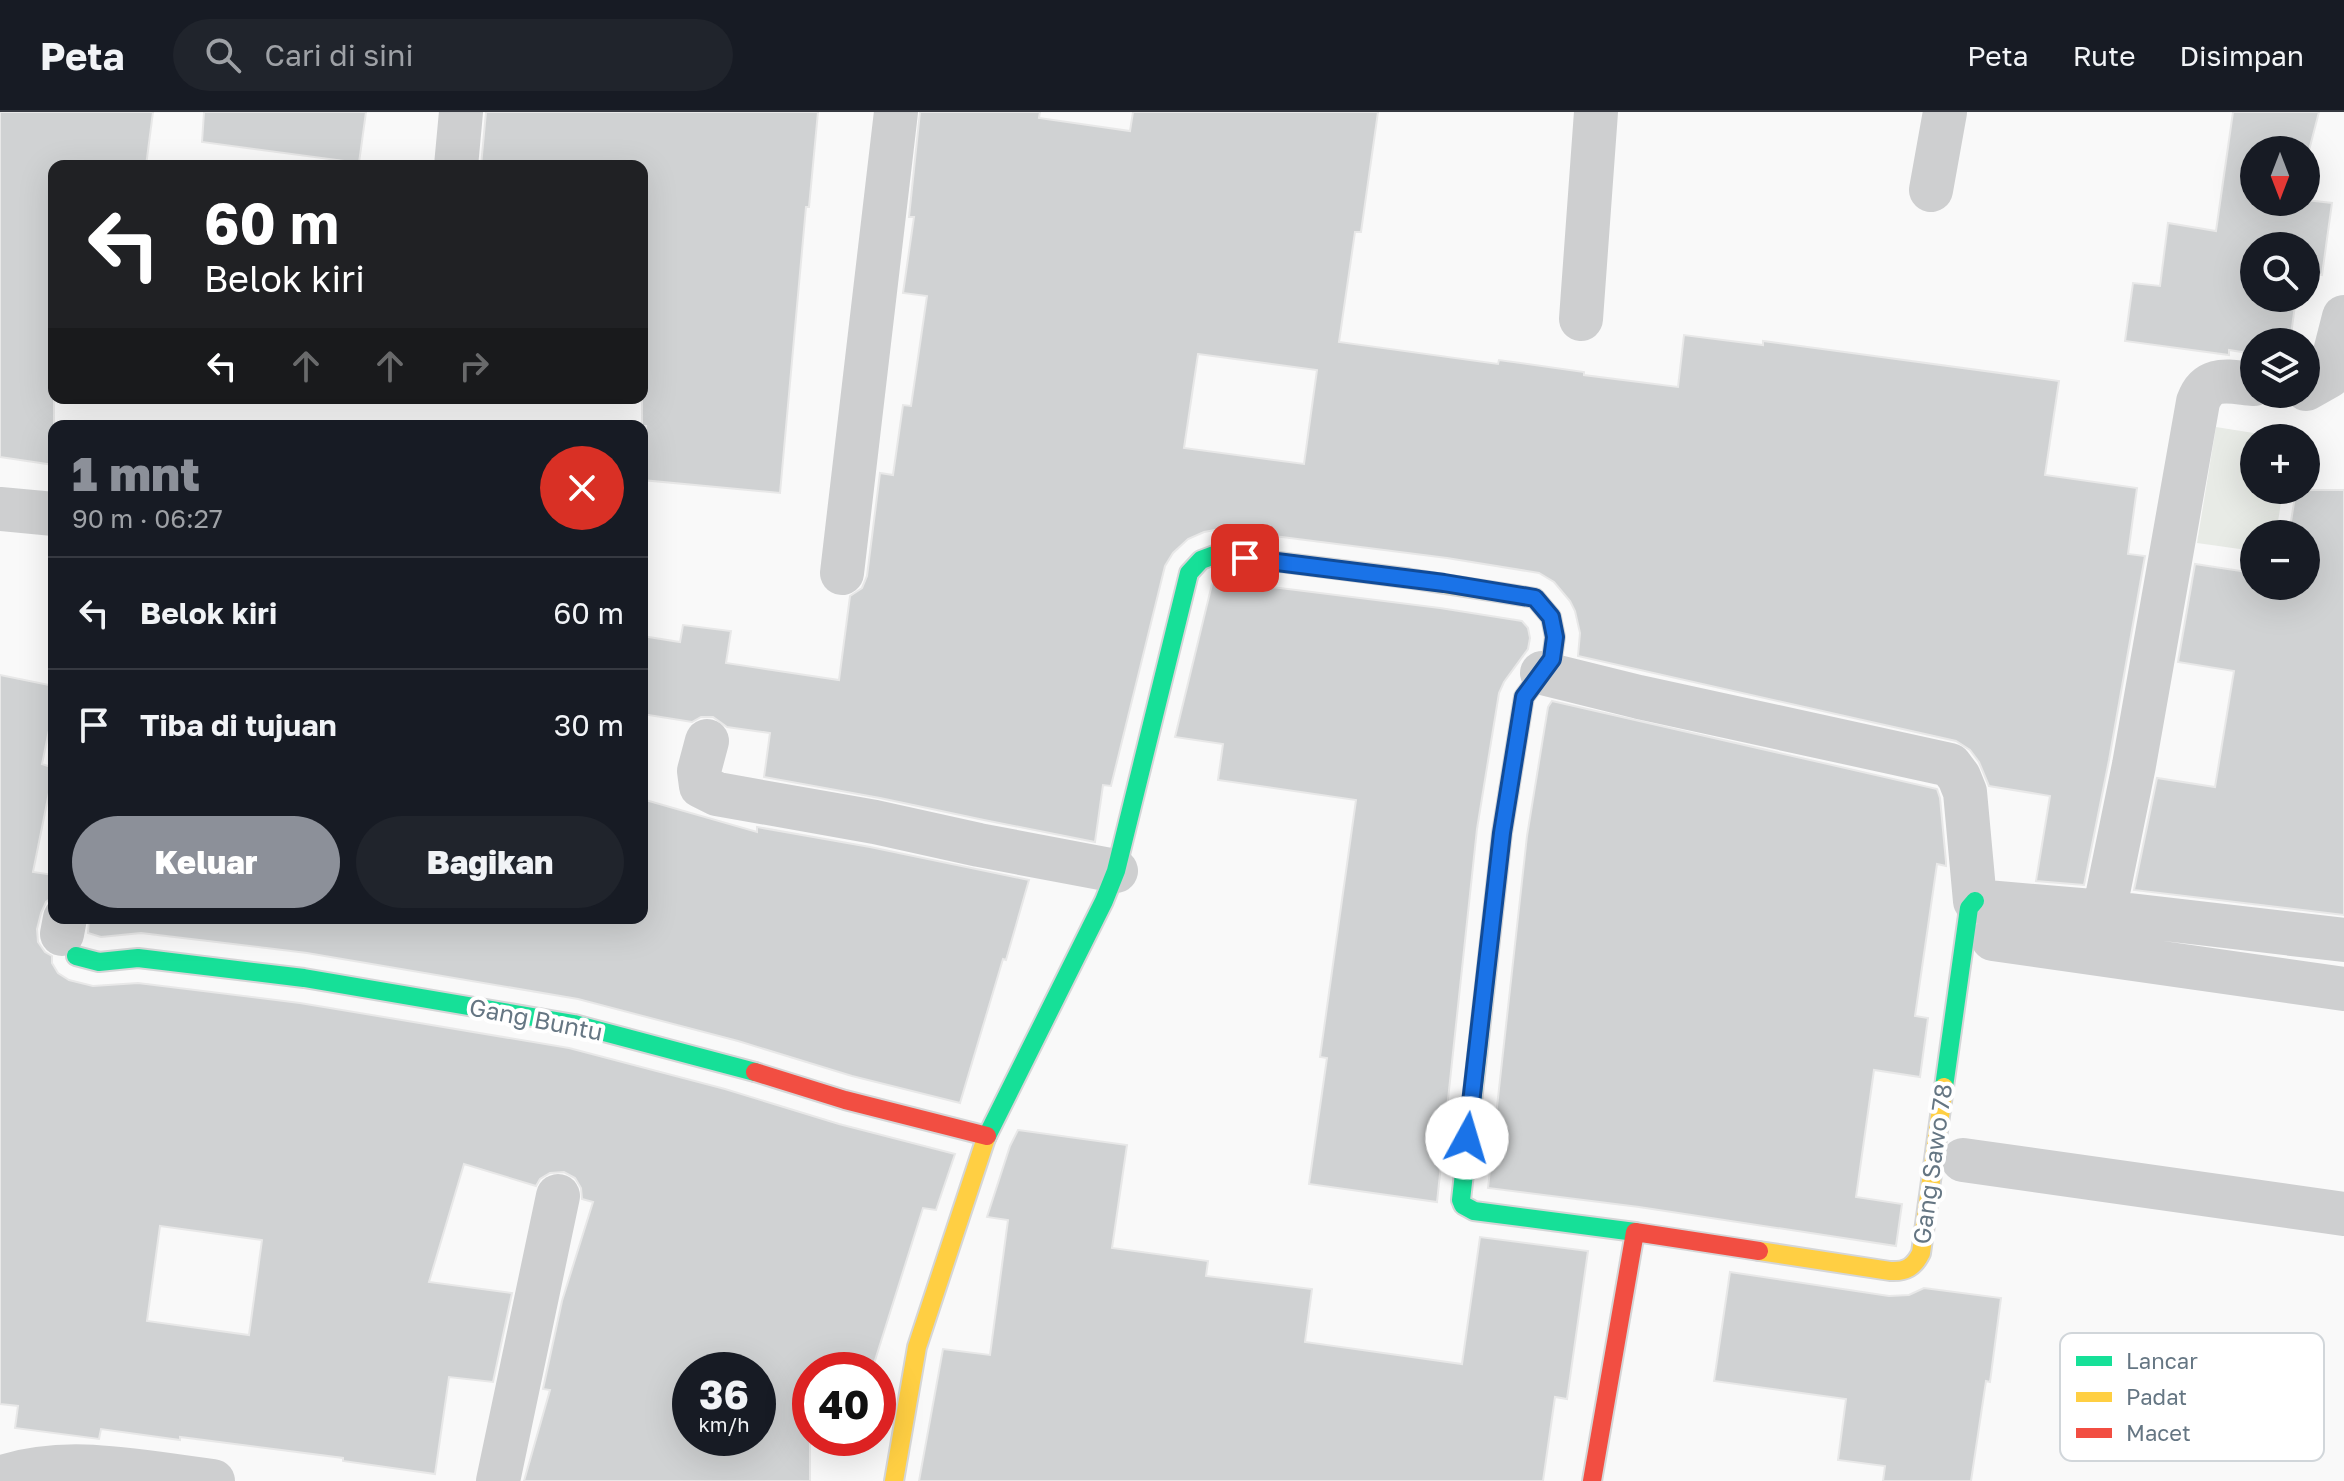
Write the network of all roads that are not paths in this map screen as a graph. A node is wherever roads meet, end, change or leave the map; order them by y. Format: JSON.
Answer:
{"nodes":[{"id":1,"x":461,"y":112,"type":"edge"},
{"id":2,"x":896,"y":112,"type":"edge"},
{"id":3,"x":1596,"y":112,"type":"edge"},
{"id":4,"x":1945,"y":112,"type":"edge"},
{"id":5,"x":457,"y":160,"type":"edge"},
{"id":6,"x":1931,"y":190,"type":"dead end"},
{"id":7,"x":2344,"y":317,"type":"edge"},
{"id":8,"x":1581,"y":319,"type":"dead end"},
{"id":9,"x":2320,"y":375,"type":"edge"},
{"id":10,"x":2240,"y":383,"type":"edge"},
{"id":11,"x":0,"y":509,"type":"edge"},
{"id":12,"x":48,"y":513,"type":"edge"},
{"id":13,"x":842,"y":573,"type":"dead end"},
{"id":14,"x":1542,"y":673,"type":"junction"},
{"id":15,"x":707,"y":741,"type":"dead end"},
{"id":16,"x":1116,"y":871,"type":"junction"},
{"id":17,"x":2104,"y":912,"type":"junction"},
{"id":18,"x":1984,"y":920,"type":"junction"},
{"id":19,"x":68,"y":936,"type":"edge"},
{"id":20,"x":2344,"y":940,"type":"edge"},
{"id":21,"x":2344,"y":989,"type":"edge"},
{"id":22,"x":987,"y":1136,"type":"junction"},
{"id":23,"x":1963,"y":1160,"type":"dead end"},
{"id":24,"x":558,"y":1196,"type":"dead end"},
{"id":25,"x":2344,"y":1214,"type":"edge"},
{"id":26,"x":1635,"y":1232,"type":"junction"},
{"id":27,"x":0,"y":1478,"type":"edge"},
{"id":28,"x":213,"y":1481,"type":"edge"},
{"id":29,"x":498,"y":1481,"type":"edge"},
{"id":30,"x":894,"y":1481,"type":"edge"},
{"id":31,"x":1592,"y":1481,"type":"edge"}],
"edges":[{"from":1,"to":5,"type":"street"},
{"from":2,"to":13,"type":"street"},
{"from":3,"to":8,"type":"street"},
{"from":4,"to":6,"type":"street"},
{"from":7,"to":9,"type":"street"},
{"from":10,"to":17,"type":"street"},
{"from":11,"to":12,"type":"street"},
{"from":14,"to":16,"type":"street"},
{"from":14,"to":18,"type":"street"},
{"from":14,"to":26,"type":"street"},
{"from":15,"to":16,"type":"street"},
{"from":16,"to":22,"type":"street"},
{"from":17,"to":18,"type":"street"},
{"from":17,"to":20,"type":"street"},
{"from":18,"to":21,"type":"street"},
{"from":18,"to":26,"type":"street","name":"Gang Sawo 78"},
{"from":19,"to":22,"type":"street","name":"Gang Buntu"},
{"from":22,"to":30,"type":"street"},
{"from":23,"to":25,"type":"street"},
{"from":24,"to":29,"type":"street"},
{"from":26,"to":31,"type":"street"},
{"from":27,"to":28,"type":"street"}]}
